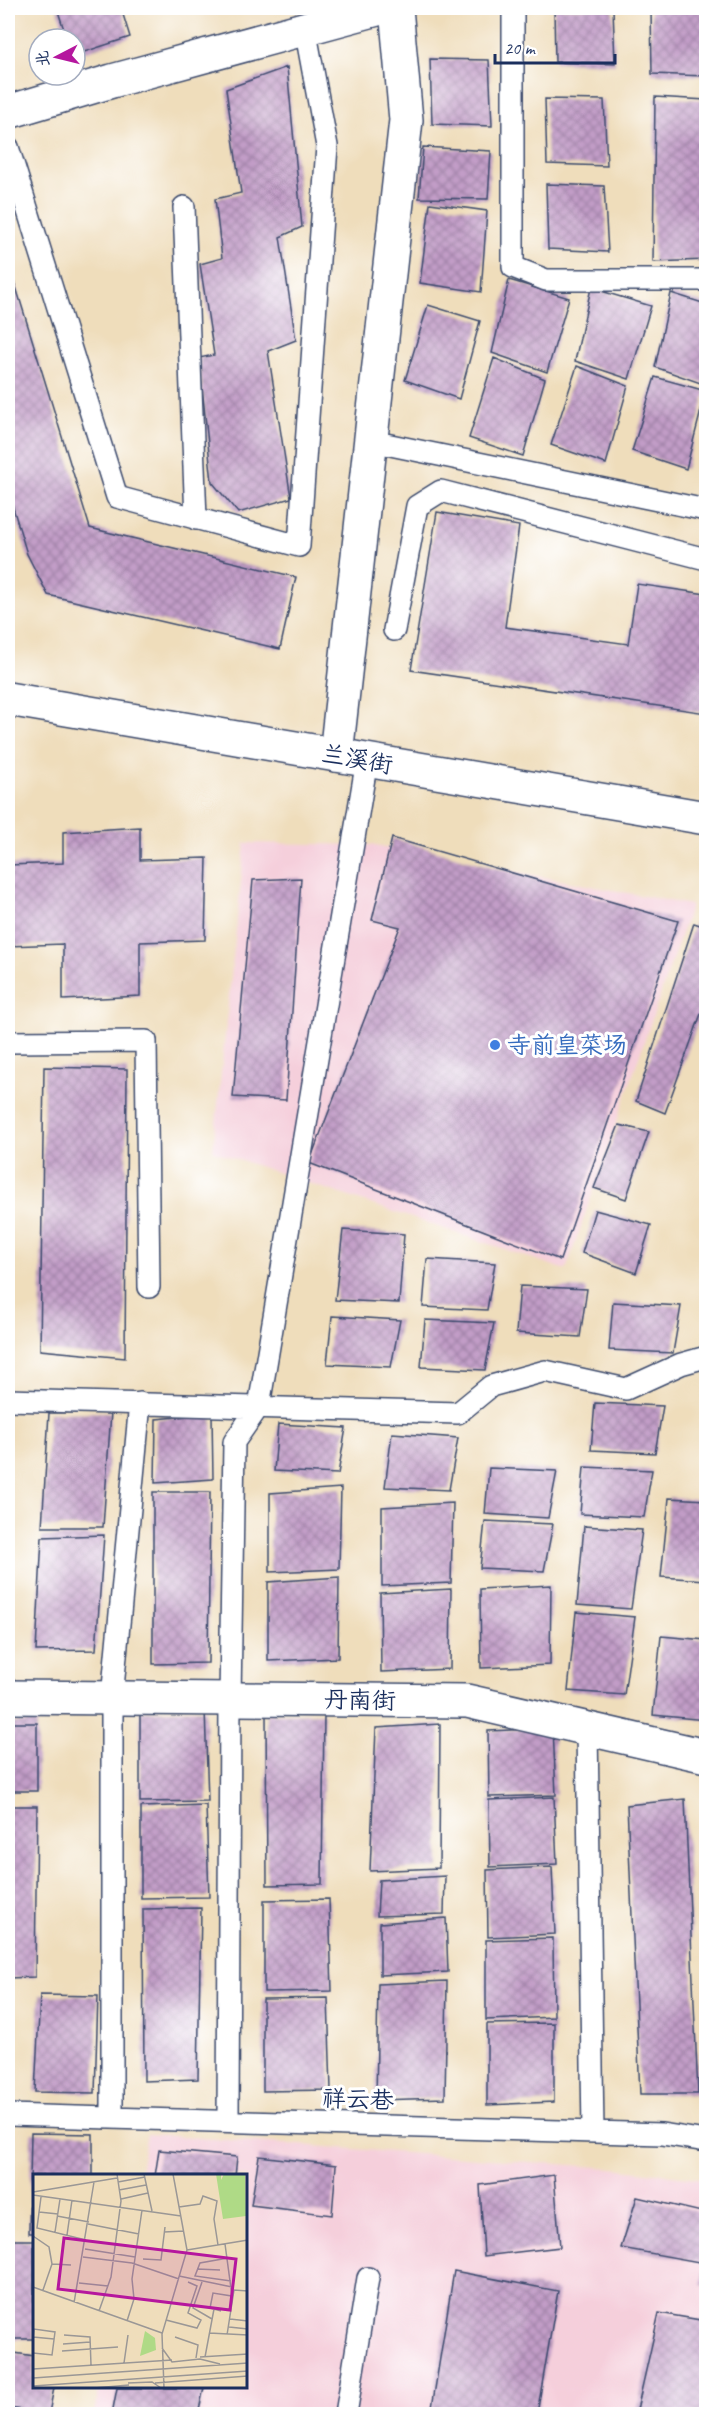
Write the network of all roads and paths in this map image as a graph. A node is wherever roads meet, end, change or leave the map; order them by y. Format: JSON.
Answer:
{"nodes":[{"id":1,"x":381,"y":8,"type":"edge"},
{"id":2,"x":396,"y":8,"type":"edge"},
{"id":3,"x":513,"y":8,"type":"edge"},
{"id":4,"x":305,"y":28,"type":"junction"},
{"id":5,"x":8,"y":112,"type":"edge"},
{"id":6,"x":8,"y":147,"type":"edge"},
{"id":7,"x":184,"y":207,"type":"dead end"},
{"id":8,"x":706,"y":280,"type":"edge"},
{"id":9,"x":371,"y":441,"type":"junction"},
{"id":10,"x":706,"y":510,"type":"edge"},
{"id":11,"x":196,"y":519,"type":"junction"},
{"id":12,"x":706,"y":559,"type":"edge"},
{"id":13,"x":394,"y":630,"type":"dead end"},
{"id":14,"x":8,"y":699,"type":"edge"},
{"id":15,"x":352,"y":758,"type":"junction"},
{"id":16,"x":706,"y":818,"type":"edge"},
{"id":17,"x":8,"y":1042,"type":"edge"},
{"id":18,"x":149,"y":1287,"type":"dead end"},
{"id":19,"x":706,"y":1357,"type":"edge"},
{"id":20,"x":8,"y":1400,"type":"edge"},
{"id":21,"x":140,"y":1404,"type":"junction"},
{"id":22,"x":259,"y":1406,"type":"junction"},
{"id":23,"x":8,"y":1697,"type":"edge"},
{"id":24,"x":112,"y":1698,"type":"junction"},
{"id":25,"x":230,"y":1699,"type":"junction"},
{"id":26,"x":587,"y":1729,"type":"junction"},
{"id":27,"x":706,"y":1756,"type":"edge"},
{"id":28,"x":8,"y":2115,"type":"edge"},
{"id":29,"x":112,"y":2118,"type":"junction"},
{"id":30,"x":228,"y":2121,"type":"junction"},
{"id":31,"x":593,"y":2132,"type":"junction"},
{"id":32,"x":706,"y":2141,"type":"edge"},
{"id":33,"x":368,"y":2278,"type":"dead end"},
{"id":34,"x":346,"y":2415,"type":"edge"}],
"edges":[{"from":1,"to":4,"type":"street"},
{"from":2,"to":9,"type":"street"},
{"from":3,"to":8,"type":"lane"},
{"from":4,"to":5,"type":"street"},
{"from":4,"to":11,"type":"lane"},
{"from":6,"to":11,"type":"lane"},
{"from":7,"to":11,"type":"lane"},
{"from":9,"to":10,"type":"lane"},
{"from":9,"to":15,"type":"street"},
{"from":12,"to":13,"type":"lane"},
{"from":14,"to":15,"type":"street","name":"兰溪街"},
{"from":15,"to":16,"type":"street","name":"兰溪街"},
{"from":15,"to":22,"type":"lane"},
{"from":17,"to":18,"type":"lane"},
{"from":19,"to":22,"type":"lane"},
{"from":20,"to":21,"type":"lane"},
{"from":21,"to":22,"type":"lane"},
{"from":21,"to":24,"type":"lane"},
{"from":22,"to":25,"type":"lane"},
{"from":23,"to":24,"type":"street","name":"丹南街"},
{"from":24,"to":25,"type":"street","name":"丹南街"},
{"from":24,"to":29,"type":"lane"},
{"from":25,"to":26,"type":"street","name":"丹南街"},
{"from":25,"to":30,"type":"lane"},
{"from":26,"to":27,"type":"street","name":"丹南街"},
{"from":26,"to":31,"type":"lane"},
{"from":28,"to":29,"type":"lane","name":"祥云巷"},
{"from":29,"to":30,"type":"lane","name":"祥云巷"},
{"from":30,"to":31,"type":"lane","name":"祥云巷"},
{"from":31,"to":32,"type":"lane","name":"祥云巷"},
{"from":33,"to":34,"type":"lane"}]}
